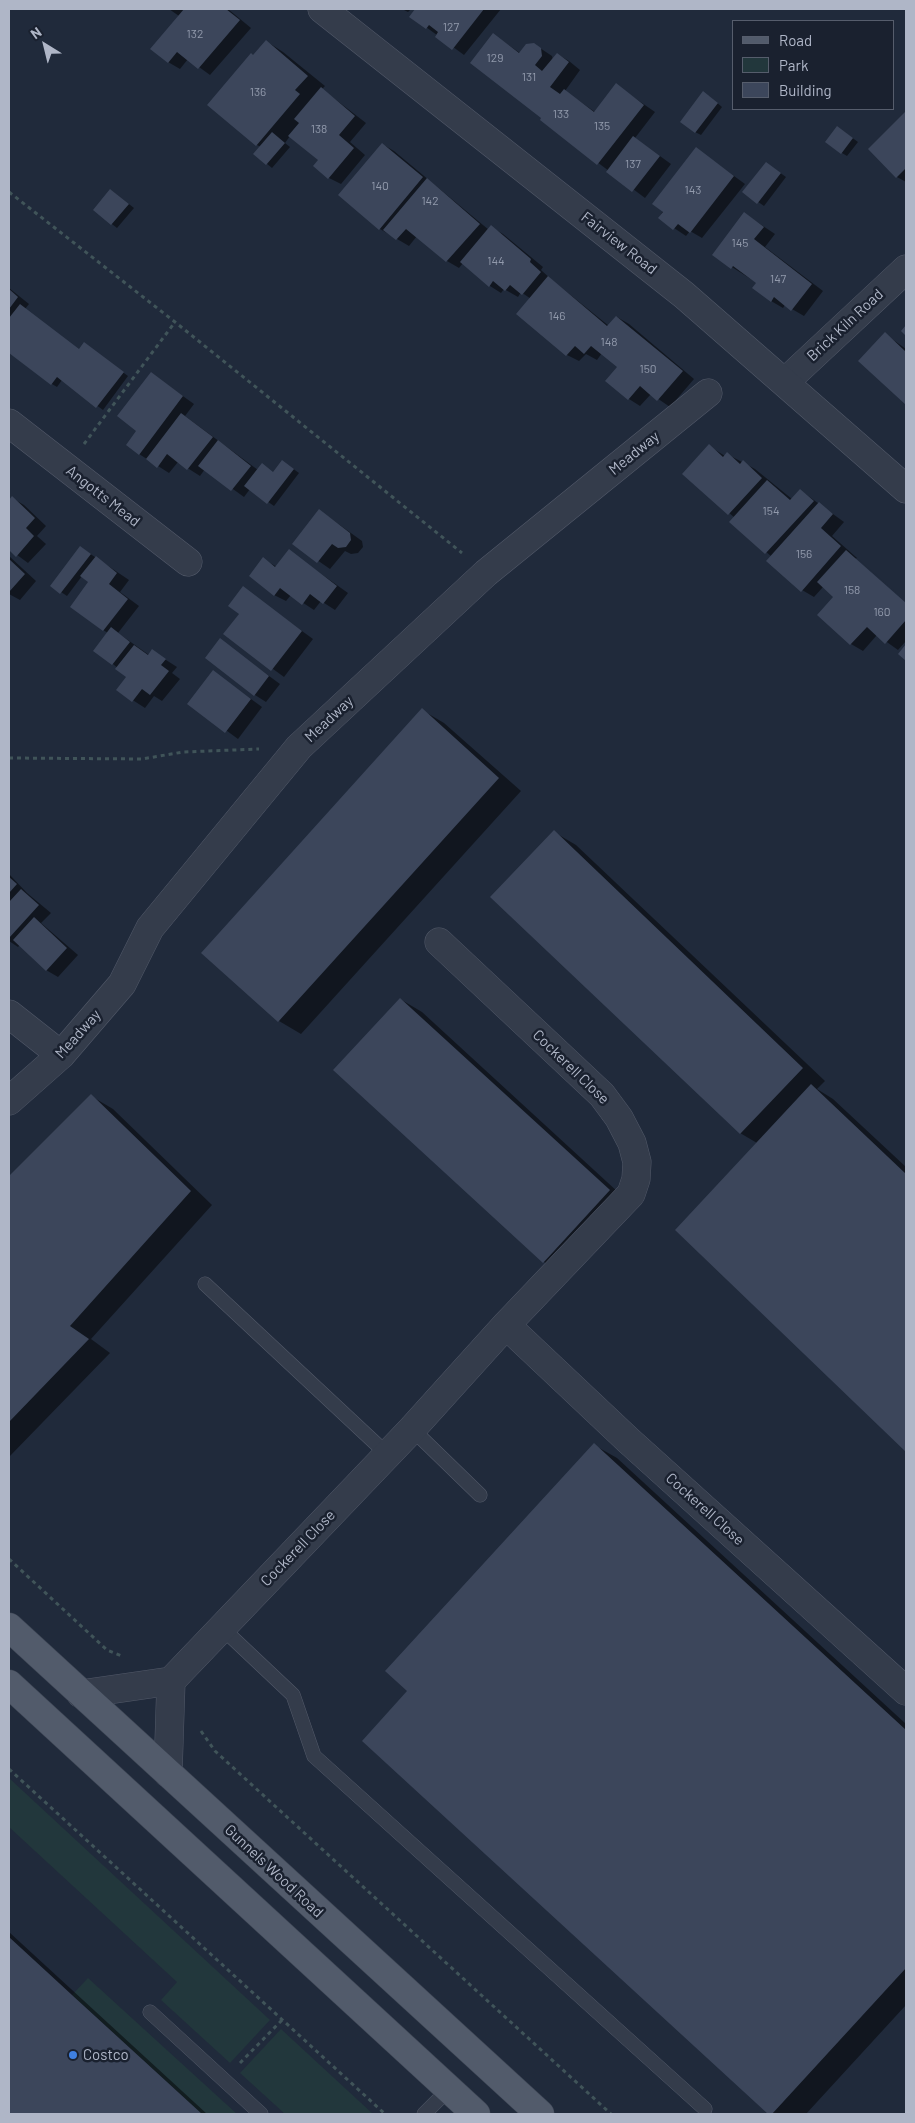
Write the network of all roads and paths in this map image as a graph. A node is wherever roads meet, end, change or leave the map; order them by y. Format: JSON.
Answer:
{"nodes":[{"id":1,"x":322,"y":9,"type":"edge"},
{"id":2,"x":9,"y":192,"type":"edge"},
{"id":3,"x":906,"y":269,"type":"edge"},
{"id":4,"x":175,"y":322,"type":"junction"},
{"id":5,"x":785,"y":382,"type":"junction"},
{"id":6,"x":708,"y":393,"type":"dead end"},
{"id":7,"x":12,"y":431,"type":"edge"},
{"id":8,"x":66,"y":468,"type":"junction"},
{"id":9,"x":906,"y":489,"type":"edge"},
{"id":10,"x":188,"y":562,"type":"dead end"},
{"id":11,"x":486,"y":572,"type":"junction"},
{"id":12,"x":299,"y":747,"type":"junction"},
{"id":13,"x":9,"y":758,"type":"edge"},
{"id":14,"x":438,"y":942,"type":"dead end"},
{"id":15,"x":9,"y":1014,"type":"edge"},
{"id":16,"x":61,"y":1055,"type":"junction"},
{"id":17,"x":9,"y":1101,"type":"edge"},
{"id":18,"x":205,"y":1284,"type":"dead end"},
{"id":19,"x":506,"y":1325,"type":"junction"},
{"id":20,"x":412,"y":1429,"type":"junction"},
{"id":21,"x":387,"y":1454,"type":"junction"},
{"id":22,"x":480,"y":1494,"type":"dead end"},
{"id":23,"x":9,"y":1559,"type":"edge"},
{"id":24,"x":9,"y":1627,"type":"edge"},
{"id":25,"x":222,"y":1628,"type":"junction"},
{"id":26,"x":130,"y":1657,"type":"dead end"},
{"id":27,"x":170,"y":1681,"type":"junction"},
{"id":28,"x":9,"y":1684,"type":"edge"},
{"id":29,"x":906,"y":1691,"type":"edge"},
{"id":30,"x":81,"y":1694,"type":"junction"},
{"id":31,"x":200,"y":1724,"type":"dead end"},
{"id":32,"x":9,"y":1769,"type":"edge"},
{"id":33,"x":168,"y":1773,"type":"junction"},
{"id":34,"x":150,"y":2012,"type":"dead end"},
{"id":35,"x":282,"y":2020,"type":"junction"},
{"id":36,"x":224,"y":2080,"type":"junction"},
{"id":37,"x":448,"y":2089,"type":"junction"},
{"id":38,"x":705,"y":2109,"type":"dead end"},
{"id":39,"x":261,"y":2114,"type":"edge"},
{"id":40,"x":385,"y":2114,"type":"edge"},
{"id":41,"x":424,"y":2114,"type":"edge"},
{"id":42,"x":476,"y":2114,"type":"edge"},
{"id":43,"x":540,"y":2114,"type":"edge"},
{"id":44,"x":611,"y":2114,"type":"edge"}],
"edges":[{"from":1,"to":5,"type":"street","name":"Fairview Road"},
{"from":2,"to":4,"type":"path"},
{"from":3,"to":5,"type":"street","name":"Brick Kiln Road"},
{"from":4,"to":8,"type":"path"},
{"from":4,"to":11,"type":"path"},
{"from":5,"to":9,"type":"street","name":"Fairview Road"},
{"from":6,"to":11,"type":"street","name":"Meadway"},
{"from":7,"to":8,"type":"street","name":"Angotts Mead"},
{"from":8,"to":10,"type":"street","name":"Angotts Mead"},
{"from":11,"to":12,"type":"street","name":"Meadway"},
{"from":12,"to":13,"type":"path"},
{"from":12,"to":16,"type":"street","name":"Meadway"},
{"from":14,"to":19,"type":"street","name":"Cockerell Close"},
{"from":15,"to":16,"type":"street"},
{"from":16,"to":17,"type":"street","name":"Meadway"},
{"from":18,"to":21,"type":"lane"},
{"from":19,"to":20,"type":"street","name":"Cockerell Close"},
{"from":19,"to":29,"type":"street","name":"Cockerell Close"},
{"from":20,"to":21,"type":"street","name":"Cockerell Close"},
{"from":20,"to":22,"type":"lane"},
{"from":21,"to":25,"type":"street","name":"Cockerell Close"},
{"from":23,"to":26,"type":"path"},
{"from":24,"to":30,"type":"main road","name":"Gunnels Wood Road"},
{"from":25,"to":27,"type":"street","name":"Cockerell Close"},
{"from":25,"to":38,"type":"lane"},
{"from":27,"to":30,"type":"street"},
{"from":27,"to":33,"type":"street"},
{"from":28,"to":37,"type":"main road"},
{"from":30,"to":33,"type":"main road","name":"Gunnels Wood Road"},
{"from":31,"to":44,"type":"path"},
{"from":32,"to":35,"type":"path"},
{"from":33,"to":43,"type":"main road","name":"Gunnels Wood Road"},
{"from":34,"to":36,"type":"lane"},
{"from":35,"to":36,"type":"path"},
{"from":35,"to":40,"type":"path"},
{"from":36,"to":39,"type":"lane"},
{"from":37,"to":41,"type":"lane"},
{"from":37,"to":42,"type":"main road"}]}
